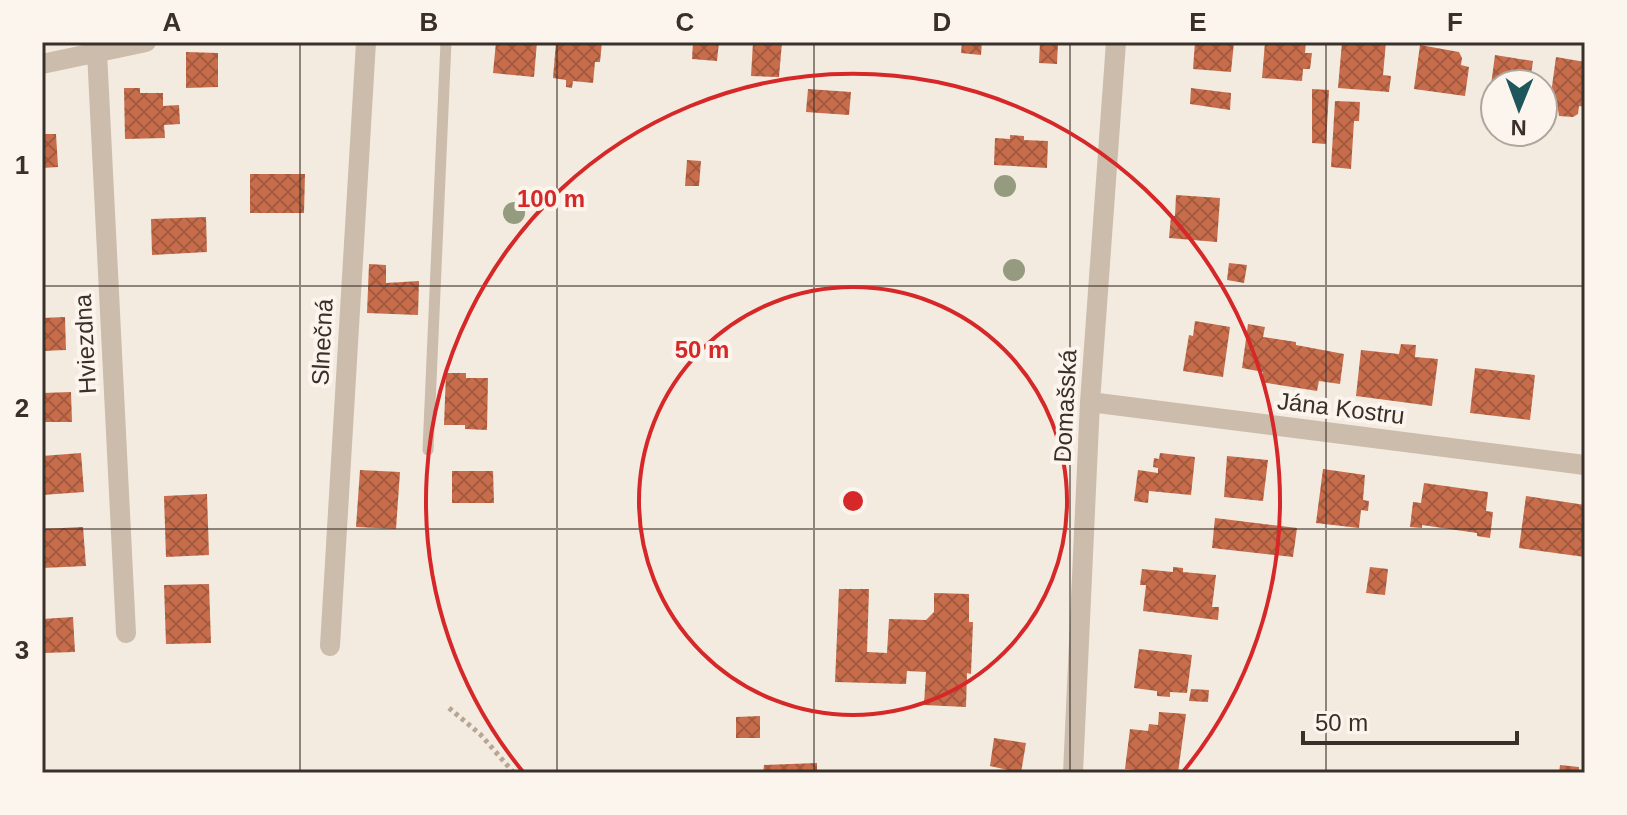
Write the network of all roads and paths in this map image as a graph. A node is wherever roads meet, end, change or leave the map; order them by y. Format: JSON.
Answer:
{"nodes":[{"id":1,"x":146,"y":42,"type":"edge"},
{"id":2,"x":366,"y":42,"type":"edge"},
{"id":3,"x":446,"y":42,"type":"edge"},
{"id":4,"x":1116,"y":42,"type":"edge"},
{"id":5,"x":71,"y":50,"type":"edge"},
{"id":6,"x":97,"y":52,"type":"junction"},
{"id":7,"x":42,"y":64,"type":"edge"},
{"id":8,"x":1090,"y":402,"type":"junction"},
{"id":9,"x":428,"y":450,"type":"dead end"},
{"id":10,"x":1585,"y":465,"type":"edge"},
{"id":11,"x":126,"y":633,"type":"dead end"},
{"id":12,"x":330,"y":646,"type":"dead end"},
{"id":13,"x":449,"y":708,"type":"dead end"},
{"id":14,"x":514,"y":773,"type":"edge"},
{"id":15,"x":1073,"y":773,"type":"edge"}],
"edges":[{"from":1,"to":6,"type":"street"},
{"from":2,"to":12,"type":"street","name":"Slnečná"},
{"from":3,"to":9,"type":"lane"},
{"from":4,"to":8,"type":"street","name":"Domašská"},
{"from":5,"to":6,"type":"street"},
{"from":5,"to":7,"type":"street"},
{"from":6,"to":11,"type":"street","name":"Hviezdna"},
{"from":8,"to":10,"type":"street","name":"Jána Kostru"},
{"from":8,"to":15,"type":"street","name":"Domašská"},
{"from":13,"to":14,"type":"path"}]}
